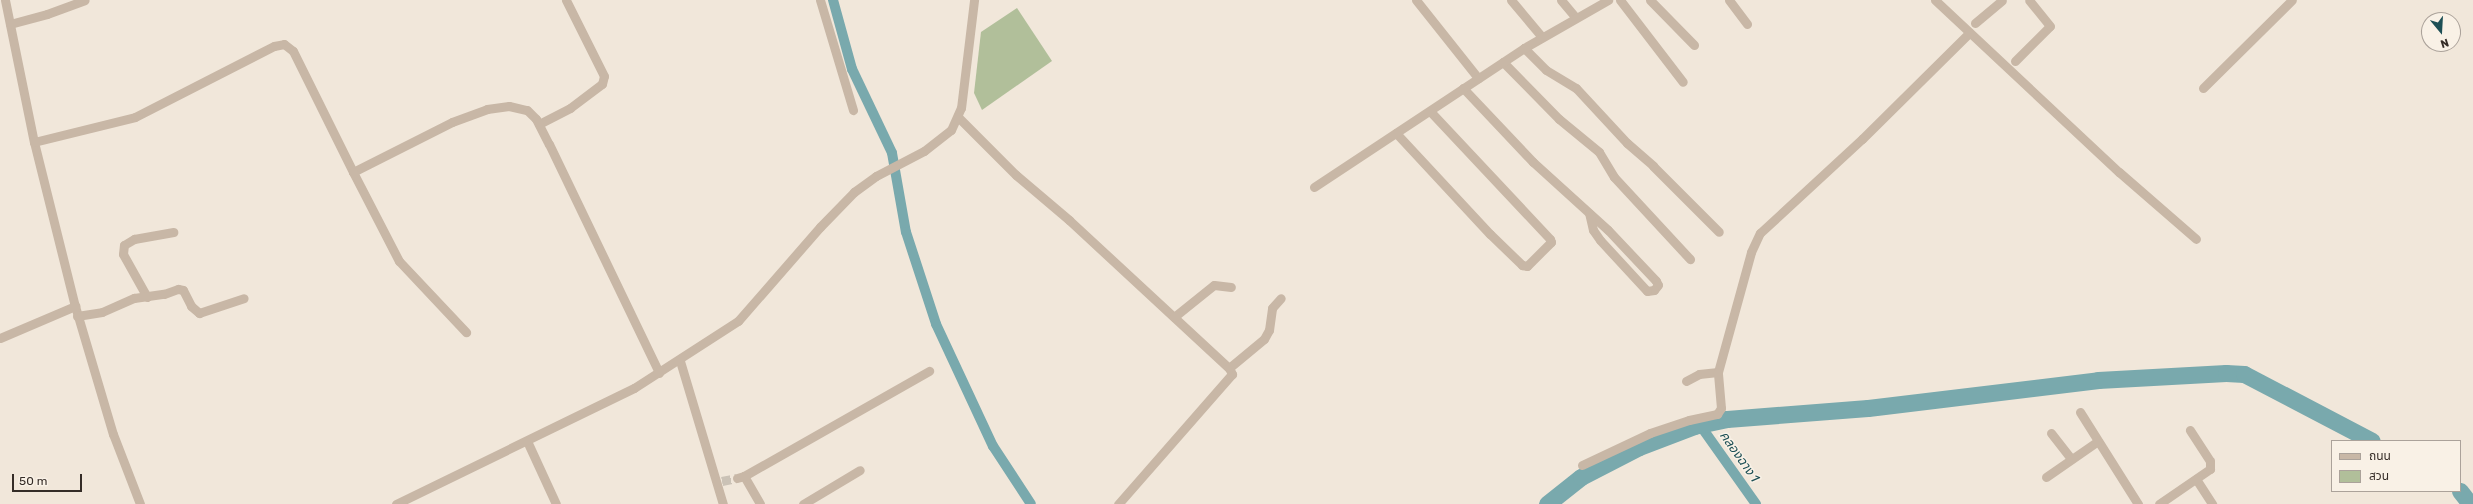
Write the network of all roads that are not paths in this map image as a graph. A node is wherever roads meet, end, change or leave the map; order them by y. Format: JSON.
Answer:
{"nodes":[{"id":1,"x":5,"y":0,"type":"edge"},
{"id":2,"x":85,"y":0,"type":"edge"},
{"id":3,"x":566,"y":0,"type":"edge"},
{"id":4,"x":820,"y":0,"type":"edge"},
{"id":5,"x":974,"y":0,"type":"edge"},
{"id":6,"x":1416,"y":0,"type":"edge"},
{"id":7,"x":1511,"y":0,"type":"edge"},
{"id":8,"x":1561,"y":0,"type":"edge"},
{"id":9,"x":1608,"y":0,"type":"edge"},
{"id":10,"x":1620,"y":0,"type":"edge"},
{"id":11,"x":1650,"y":0,"type":"edge"},
{"id":12,"x":1729,"y":0,"type":"edge"},
{"id":13,"x":1935,"y":0,"type":"edge"},
{"id":14,"x":2002,"y":0,"type":"edge"},
{"id":15,"x":2029,"y":0,"type":"edge"},
{"id":16,"x":2292,"y":0,"type":"edge"},
{"id":17,"x":1576,"y":18,"type":"junction"},
{"id":18,"x":1975,"y":23,"type":"dead end"},
{"id":19,"x":10,"y":24,"type":"junction"},
{"id":20,"x":1747,"y":24,"type":"dead end"},
{"id":21,"x":1969,"y":33,"type":"junction"},
{"id":22,"x":1542,"y":37,"type":"junction"},
{"id":23,"x":1694,"y":45,"type":"dead end"},
{"id":24,"x":1524,"y":48,"type":"junction"},
{"id":25,"x":2015,"y":61,"type":"dead end"},
{"id":26,"x":1503,"y":62,"type":"junction"},
{"id":27,"x":1478,"y":78,"type":"junction"},
{"id":28,"x":1683,"y":82,"type":"dead end"},
{"id":29,"x":1463,"y":88,"type":"junction"},
{"id":30,"x":2203,"y":88,"type":"dead end"},
{"id":31,"x":853,"y":110,"type":"dead end"},
{"id":32,"x":1430,"y":111,"type":"junction"},
{"id":33,"x":958,"y":117,"type":"junction"},
{"id":34,"x":539,"y":124,"type":"junction"},
{"id":35,"x":1396,"y":133,"type":"junction"},
{"id":36,"x":34,"y":142,"type":"junction"},
{"id":37,"x":353,"y":172,"type":"junction"},
{"id":38,"x":1314,"y":187,"type":"dead end"},
{"id":39,"x":1589,"y":214,"type":"junction"},
{"id":40,"x":172,"y":232,"type":"dead end"},
{"id":41,"x":1719,"y":232,"type":"dead end"},
{"id":42,"x":2196,"y":239,"type":"dead end"},
{"id":43,"x":1690,"y":259,"type":"dead end"},
{"id":44,"x":1231,"y":287,"type":"dead end"},
{"id":45,"x":147,"y":297,"type":"junction"},
{"id":46,"x":244,"y":298,"type":"dead end"},
{"id":47,"x":1281,"y":298,"type":"dead end"},
{"id":48,"x":75,"y":306,"type":"junction"},
{"id":49,"x":77,"y":316,"type":"junction"},
{"id":50,"x":1174,"y":317,"type":"junction"},
{"id":51,"x":466,"y":332,"type":"dead end"},
{"id":52,"x":0,"y":338,"type":"edge"},
{"id":53,"x":680,"y":360,"type":"junction"},
{"id":54,"x":657,"y":366,"type":"junction"},
{"id":55,"x":1229,"y":368,"type":"junction"},
{"id":56,"x":929,"y":371,"type":"dead end"},
{"id":57,"x":1718,"y":372,"type":"junction"},
{"id":58,"x":1686,"y":381,"type":"dead end"},
{"id":59,"x":2080,"y":412,"type":"dead end"},
{"id":60,"x":2190,"y":430,"type":"dead end"},
{"id":61,"x":2051,"y":433,"type":"dead end"},
{"id":62,"x":527,"y":441,"type":"junction"},
{"id":63,"x":2098,"y":441,"type":"junction"},
{"id":64,"x":2071,"y":459,"type":"junction"},
{"id":65,"x":1582,"y":466,"type":"dead end"},
{"id":66,"x":860,"y":470,"type":"dead end"},
{"id":67,"x":2046,"y":477,"type":"dead end"},
{"id":68,"x":2196,"y":479,"type":"junction"},
{"id":69,"x":140,"y":504,"type":"edge"},
{"id":70,"x":396,"y":504,"type":"edge"},
{"id":71,"x":556,"y":504,"type":"edge"},
{"id":72,"x":723,"y":504,"type":"edge"},
{"id":73,"x":760,"y":504,"type":"edge"},
{"id":74,"x":803,"y":504,"type":"edge"},
{"id":75,"x":1118,"y":504,"type":"edge"},
{"id":76,"x":2138,"y":504,"type":"edge"},
{"id":77,"x":2159,"y":504,"type":"edge"},
{"id":78,"x":2212,"y":504,"type":"edge"}],
"edges":[{"from":1,"to":19,"type":"street"},
{"from":2,"to":19,"type":"street"},
{"from":3,"to":34,"type":"street"},
{"from":4,"to":31,"type":"street"},
{"from":5,"to":33,"type":"street"},
{"from":6,"to":27,"type":"street"},
{"from":7,"to":22,"type":"street"},
{"from":8,"to":17,"type":"street"},
{"from":9,"to":17,"type":"street"},
{"from":10,"to":28,"type":"street"},
{"from":11,"to":23,"type":"street"},
{"from":12,"to":20,"type":"street"},
{"from":13,"to":21,"type":"street"},
{"from":14,"to":18,"type":"street"},
{"from":15,"to":25,"type":"street"},
{"from":16,"to":30,"type":"street"},
{"from":17,"to":22,"type":"street"},
{"from":19,"to":36,"type":"street"},
{"from":21,"to":42,"type":"street"},
{"from":21,"to":57,"type":"street"},
{"from":22,"to":24,"type":"street"},
{"from":24,"to":26,"type":"street"},
{"from":24,"to":41,"type":"street"},
{"from":26,"to":27,"type":"street"},
{"from":26,"to":43,"type":"street"},
{"from":27,"to":29,"type":"street"},
{"from":29,"to":32,"type":"street"},
{"from":29,"to":39,"type":"street"},
{"from":32,"to":35,"type":"street"},
{"from":32,"to":35,"type":"street"},
{"from":33,"to":50,"type":"street"},
{"from":33,"to":53,"type":"street"},
{"from":34,"to":37,"type":"street"},
{"from":34,"to":54,"type":"street"},
{"from":35,"to":38,"type":"street"},
{"from":36,"to":37,"type":"street"},
{"from":36,"to":48,"type":"street"},
{"from":37,"to":51,"type":"street"},
{"from":39,"to":39,"type":"street"},
{"from":40,"to":45,"type":"street"},
{"from":44,"to":50,"type":"street"},
{"from":45,"to":46,"type":"street"},
{"from":45,"to":49,"type":"street"},
{"from":47,"to":55,"type":"street"},
{"from":48,"to":49,"type":"street"},
{"from":48,"to":52,"type":"street"},
{"from":49,"to":69,"type":"street"},
{"from":50,"to":55,"type":"street"},
{"from":53,"to":54,"type":"street"},
{"from":53,"to":72,"type":"street"},
{"from":54,"to":62,"type":"street"},
{"from":55,"to":75,"type":"street"},
{"from":56,"to":73,"type":"street"},
{"from":57,"to":58,"type":"street"},
{"from":57,"to":65,"type":"street"},
{"from":59,"to":63,"type":"street"},
{"from":60,"to":68,"type":"street"},
{"from":61,"to":64,"type":"street"},
{"from":62,"to":70,"type":"street"},
{"from":62,"to":71,"type":"street"},
{"from":63,"to":64,"type":"street"},
{"from":63,"to":76,"type":"street"},
{"from":64,"to":67,"type":"street"},
{"from":66,"to":74,"type":"street"},
{"from":68,"to":77,"type":"street"},
{"from":68,"to":78,"type":"street"}]}
